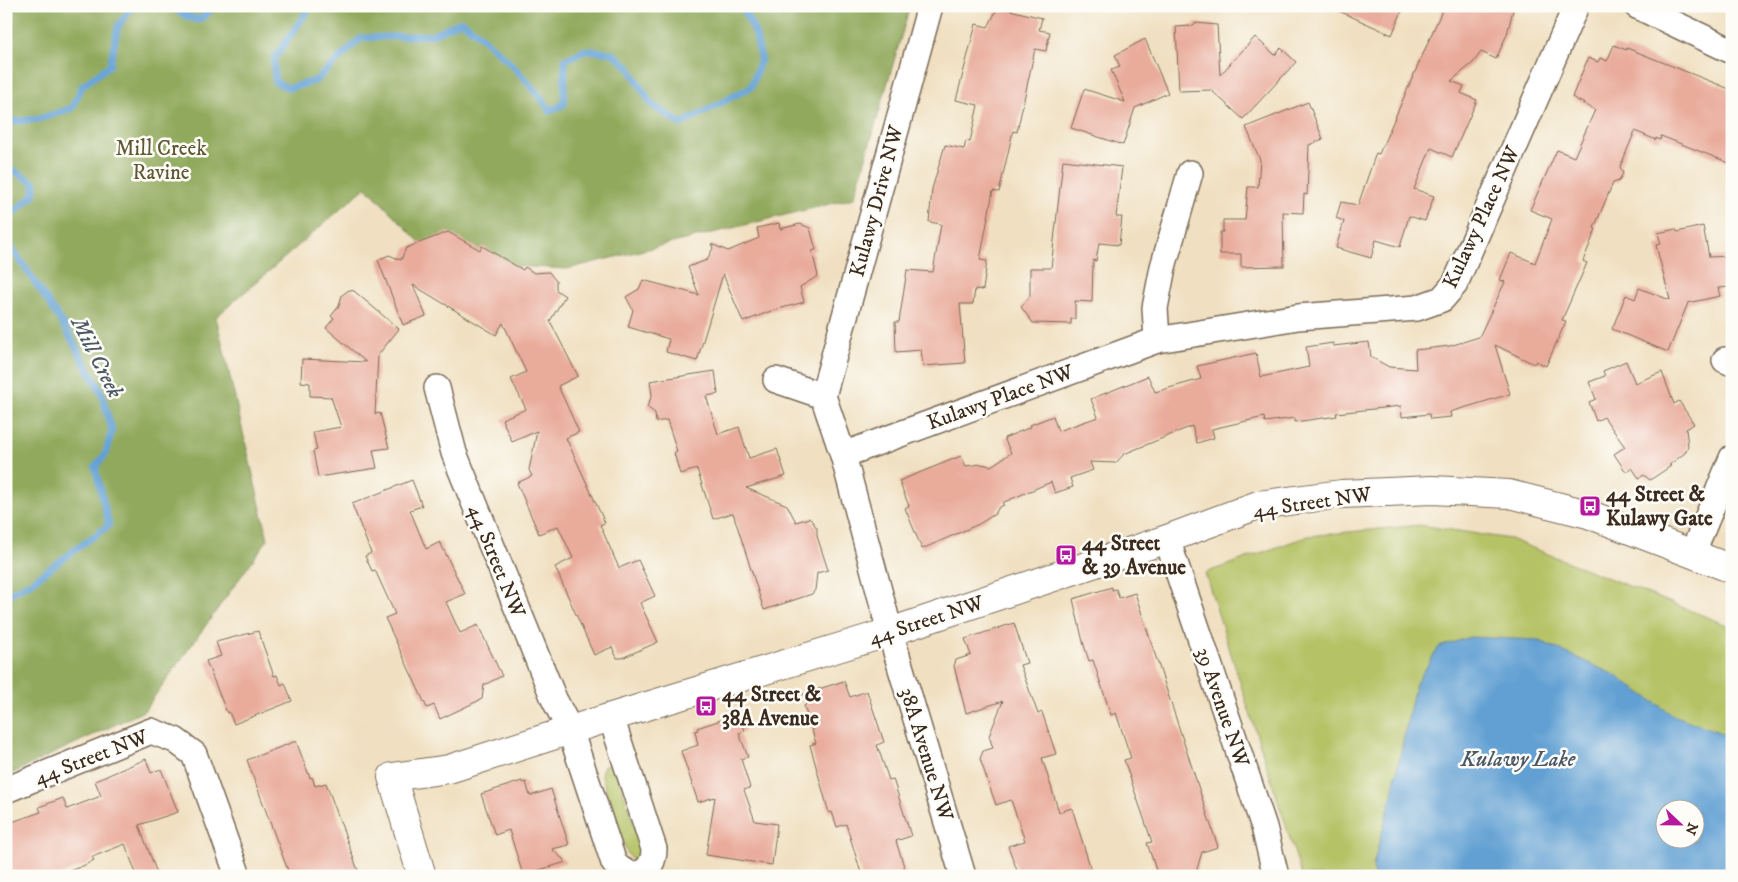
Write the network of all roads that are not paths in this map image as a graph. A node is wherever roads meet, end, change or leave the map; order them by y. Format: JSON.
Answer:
{"nodes":[{"id":1,"x":930,"y":6,"type":"edge"},
{"id":2,"x":1576,"y":6,"type":"edge"},
{"id":3,"x":1637,"y":6,"type":"edge"},
{"id":4,"x":1732,"y":51,"type":"edge"},
{"id":5,"x":1190,"y":173,"type":"dead end"},
{"id":6,"x":1157,"y":340,"type":"junction"},
{"id":7,"x":776,"y":380,"type":"dead end"},
{"id":8,"x":437,"y":388,"type":"dead end"},
{"id":9,"x":823,"y":396,"type":"junction"},
{"id":10,"x":843,"y":455,"type":"junction"},
{"id":11,"x":1732,"y":458,"type":"edge"},
{"id":12,"x":1167,"y":539,"type":"junction"},
{"id":13,"x":1693,"y":552,"type":"junction"},
{"id":14,"x":1732,"y":568,"type":"edge"},
{"id":15,"x":890,"y":632,"type":"junction"},
{"id":16,"x":611,"y":717,"type":"junction"},
{"id":17,"x":570,"y":730,"type":"junction"},
{"id":18,"x":6,"y":790,"type":"edge"},
{"id":19,"x":238,"y":876,"type":"edge"},
{"id":20,"x":422,"y":876,"type":"edge"},
{"id":21,"x":963,"y":876,"type":"edge"},
{"id":22,"x":1276,"y":876,"type":"edge"}],
"edges":[{"from":1,"to":9,"type":"street","name":"Kulawy Drive NW"},
{"from":2,"to":6,"type":"street","name":"Kulawy Place NW"},
{"from":3,"to":4,"type":"street"},
{"from":5,"to":6,"type":"street"},
{"from":6,"to":10,"type":"street","name":"Kulawy Place NW"},
{"from":7,"to":9,"type":"street"},
{"from":8,"to":17,"type":"street","name":"44 Street NW"},
{"from":9,"to":10,"type":"street"},
{"from":10,"to":15,"type":"street"},
{"from":11,"to":13,"type":"street"},
{"from":12,"to":13,"type":"street","name":"44 Street NW"},
{"from":12,"to":15,"type":"street","name":"44 Street NW"},
{"from":12,"to":22,"type":"street","name":"39 Avenue NW"},
{"from":13,"to":14,"type":"street","name":"44 Street NW"},
{"from":15,"to":16,"type":"street","name":"44 Street NW"},
{"from":15,"to":21,"type":"street","name":"38A Avenue NW"},
{"from":16,"to":17,"type":"street","name":"44 Street NW"},
{"from":16,"to":17,"type":"street","name":"44 Street NW"},
{"from":17,"to":20,"type":"street","name":"44 Street NW"},
{"from":18,"to":19,"type":"street","name":"44 Street NW"}]}
